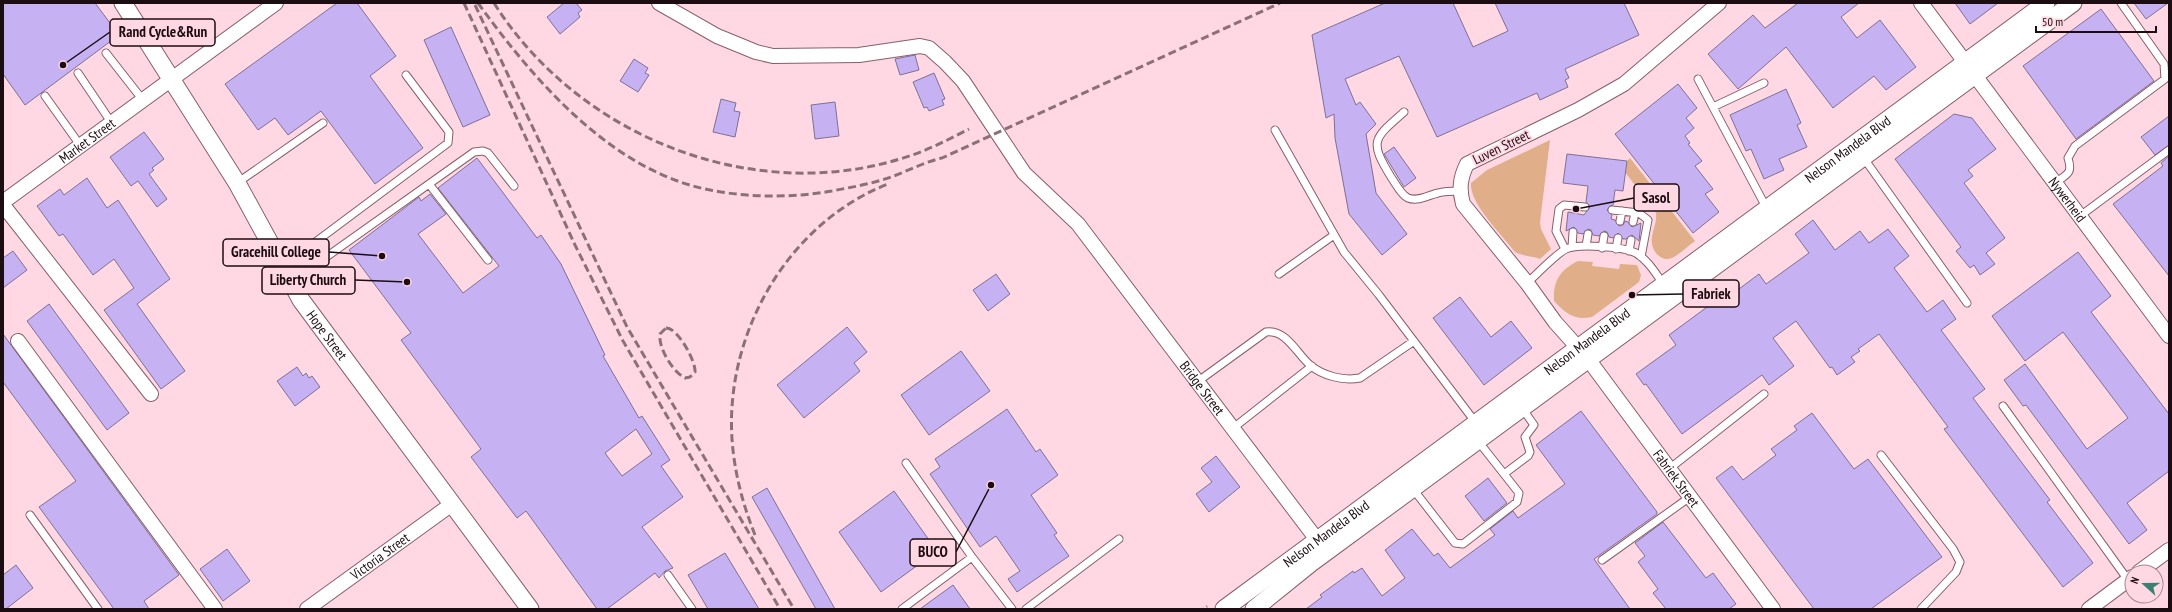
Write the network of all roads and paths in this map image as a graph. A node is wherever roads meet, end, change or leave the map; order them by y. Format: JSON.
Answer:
{"nodes":[{"id":1,"x":123,"y":3,"type":"edge"},
{"id":2,"x":276,"y":3,"type":"edge"},
{"id":3,"x":659,"y":3,"type":"edge"},
{"id":4,"x":1719,"y":3,"type":"edge"},
{"id":5,"x":1921,"y":3,"type":"edge"},
{"id":6,"x":2046,"y":3,"type":"edge"},
{"id":7,"x":2073,"y":3,"type":"edge"},
{"id":8,"x":2121,"y":3,"type":"edge"},
{"id":9,"x":106,"y":52,"type":"dead end"},
{"id":10,"x":1970,"y":69,"type":"junction"},
{"id":11,"x":78,"y":73,"type":"dead end"},
{"id":12,"x":406,"y":75,"type":"dead end"},
{"id":13,"x":170,"y":79,"type":"junction"},
{"id":14,"x":1698,"y":79,"type":"dead end"},
{"id":15,"x":1764,"y":83,"type":"dead end"},
{"id":16,"x":45,"y":96,"type":"dead end"},
{"id":17,"x":142,"y":99,"type":"junction"},
{"id":18,"x":1713,"y":107,"type":"junction"},
{"id":19,"x":1404,"y":112,"type":"dead end"},
{"id":20,"x":111,"y":122,"type":"junction"},
{"id":21,"x":323,"y":123,"type":"dead end"},
{"id":22,"x":1275,"y":130,"type":"dead end"},
{"id":23,"x":80,"y":145,"type":"junction"},
{"id":24,"x":2169,"y":150,"type":"edge"},
{"id":25,"x":1863,"y":157,"type":"junction"},
{"id":26,"x":237,"y":183,"type":"junction"},
{"id":27,"x":2055,"y":183,"type":"junction"},
{"id":28,"x":429,"y":184,"type":"junction"},
{"id":29,"x":514,"y":186,"type":"dead end"},
{"id":30,"x":1460,"y":191,"type":"junction"},
{"id":31,"x":3,"y":202,"type":"edge"},
{"id":32,"x":3,"y":205,"type":"edge"},
{"id":33,"x":1577,"y":206,"type":"junction"},
{"id":34,"x":1585,"y":206,"type":"dead end"},
{"id":35,"x":1612,"y":210,"type":"dead end"},
{"id":36,"x":1767,"y":210,"type":"junction"},
{"id":37,"x":1622,"y":211,"type":"junction"},
{"id":38,"x":1635,"y":213,"type":"junction"},
{"id":39,"x":1576,"y":214,"type":"dead end"},
{"id":40,"x":2080,"y":216,"type":"junction"},
{"id":41,"x":1620,"y":221,"type":"dead end"},
{"id":42,"x":1634,"y":222,"type":"dead end"},
{"id":43,"x":1573,"y":232,"type":"dead end"},
{"id":44,"x":1588,"y":234,"type":"dead end"},
{"id":45,"x":1334,"y":235,"type":"junction"},
{"id":46,"x":1604,"y":236,"type":"dead end"},
{"id":47,"x":1618,"y":238,"type":"dead end"},
{"id":48,"x":1631,"y":240,"type":"dead end"},
{"id":49,"x":1586,"y":246,"type":"junction"},
{"id":50,"x":1568,"y":248,"type":"junction"},
{"id":51,"x":1602,"y":248,"type":"junction"},
{"id":52,"x":1616,"y":249,"type":"junction"},
{"id":53,"x":1629,"y":251,"type":"junction"},
{"id":54,"x":1641,"y":257,"type":"junction"},
{"id":55,"x":488,"y":260,"type":"dead end"},
{"id":56,"x":282,"y":267,"type":"junction"},
{"id":57,"x":1279,"y":274,"type":"dead end"},
{"id":58,"x":290,"y":282,"type":"junction"},
{"id":59,"x":1527,"y":283,"type":"junction"},
{"id":60,"x":1664,"y":285,"type":"junction"},
{"id":61,"x":1967,"y":303,"type":"dead end"},
{"id":62,"x":2169,"y":336,"type":"edge"},
{"id":63,"x":18,"y":340,"type":"dead end"},
{"id":64,"x":1414,"y":340,"type":"junction"},
{"id":65,"x":1583,"y":353,"type":"junction"},
{"id":66,"x":1312,"y":366,"type":"junction"},
{"id":67,"x":1197,"y":382,"type":"junction"},
{"id":68,"x":151,"y":394,"type":"dead end"},
{"id":69,"x":1764,"y":394,"type":"dead end"},
{"id":70,"x":2003,"y":406,"type":"dead end"},
{"id":71,"x":1522,"y":408,"type":"junction"},
{"id":72,"x":1477,"y":423,"type":"junction"},
{"id":73,"x":1232,"y":429,"type":"junction"},
{"id":74,"x":1478,"y":440,"type":"junction"},
{"id":75,"x":1881,"y":455,"type":"dead end"},
{"id":76,"x":906,"y":463,"type":"dead end"},
{"id":77,"x":1669,"y":469,"type":"junction"},
{"id":78,"x":1504,"y":474,"type":"junction"},
{"id":79,"x":1412,"y":489,"type":"junction"},
{"id":80,"x":1690,"y":497,"type":"junction"},
{"id":81,"x":452,"y":504,"type":"junction"},
{"id":82,"x":30,"y":515,"type":"dead end"},
{"id":83,"x":1119,"y":539,"type":"dead end"},
{"id":84,"x":1322,"y":546,"type":"junction"},
{"id":85,"x":2169,"y":550,"type":"edge"},
{"id":86,"x":972,"y":558,"type":"junction"},
{"id":87,"x":1602,"y":560,"type":"dead end"},
{"id":88,"x":2150,"y":564,"type":"edge"},
{"id":89,"x":2124,"y":571,"type":"edge"},
{"id":90,"x":668,"y":575,"type":"dead end"},
{"id":91,"x":2124,"y":584,"type":"edge"},
{"id":92,"x":98,"y":609,"type":"edge"},
{"id":93,"x":215,"y":609,"type":"edge"},
{"id":94,"x":308,"y":609,"type":"edge"},
{"id":95,"x":530,"y":609,"type":"edge"},
{"id":96,"x":692,"y":609,"type":"edge"},
{"id":97,"x":902,"y":609,"type":"edge"},
{"id":98,"x":1012,"y":609,"type":"edge"},
{"id":99,"x":1026,"y":609,"type":"edge"},
{"id":100,"x":1224,"y":609,"type":"edge"},
{"id":101,"x":1254,"y":609,"type":"edge"},
{"id":102,"x":1773,"y":609,"type":"edge"},
{"id":103,"x":1921,"y":609,"type":"edge"},
{"id":104,"x":2090,"y":609,"type":"edge"}],
"edges":[{"from":1,"to":13,"type":"street","name":"Hope Street"},
{"from":2,"to":13,"type":"street","name":"Market Street"},
{"from":3,"to":67,"type":"street","name":"Bridge Street"},
{"from":4,"to":30,"type":"street","name":"Luven Street"},
{"from":5,"to":10,"type":"street"},
{"from":6,"to":10,"type":"street","name":"Nelson Mandela Blvd"},
{"from":7,"to":10,"type":"street","name":"Nelson Mandela Blvd"},
{"from":8,"to":27,"type":"lane"},
{"from":9,"to":17,"type":"lane"},
{"from":10,"to":25,"type":"street","name":"Nelson Mandela Blvd"},
{"from":10,"to":27,"type":"street","name":"Nywerheid"},
{"from":10,"to":36,"type":"street","name":"Nelson Mandela Blvd"},
{"from":11,"to":20,"type":"lane"},
{"from":12,"to":56,"type":"lane"},
{"from":13,"to":17,"type":"street","name":"Market Street"},
{"from":13,"to":26,"type":"street","name":"Hope Street"},
{"from":14,"to":18,"type":"lane"},
{"from":15,"to":18,"type":"lane"},
{"from":16,"to":23,"type":"lane"},
{"from":17,"to":20,"type":"street","name":"Market Street"},
{"from":18,"to":36,"type":"lane"},
{"from":19,"to":30,"type":"lane"},
{"from":20,"to":23,"type":"street","name":"Market Street"},
{"from":21,"to":26,"type":"lane"},
{"from":22,"to":45,"type":"lane"},
{"from":23,"to":31,"type":"street","name":"Market Street"},
{"from":24,"to":40,"type":"lane"},
{"from":25,"to":61,"type":"lane"},
{"from":25,"to":65,"type":"street","name":"Nelson Mandela Blvd"},
{"from":26,"to":56,"type":"street","name":"Hope Street"},
{"from":27,"to":40,"type":"street","name":"Nywerheid"},
{"from":28,"to":29,"type":"lane"},
{"from":28,"to":55,"type":"lane"},
{"from":28,"to":58,"type":"lane"},
{"from":30,"to":59,"type":"street"},
{"from":32,"to":68,"type":"street"},
{"from":33,"to":34,"type":"lane"},
{"from":33,"to":39,"type":"lane"},
{"from":33,"to":50,"type":"lane"},
{"from":35,"to":37,"type":"lane"},
{"from":36,"to":60,"type":"street","name":"Nelson Mandela Blvd"},
{"from":37,"to":38,"type":"lane"},
{"from":37,"to":41,"type":"lane"},
{"from":38,"to":42,"type":"lane"},
{"from":38,"to":54,"type":"lane"},
{"from":40,"to":62,"type":"street","name":"Nywerheid"},
{"from":43,"to":50,"type":"lane"},
{"from":44,"to":49,"type":"lane"},
{"from":45,"to":57,"type":"lane"},
{"from":45,"to":64,"type":"lane"},
{"from":46,"to":51,"type":"lane"},
{"from":47,"to":52,"type":"lane"},
{"from":48,"to":53,"type":"lane"},
{"from":49,"to":50,"type":"lane"},
{"from":49,"to":51,"type":"lane"},
{"from":50,"to":59,"type":"lane"},
{"from":51,"to":52,"type":"lane"},
{"from":52,"to":53,"type":"lane"},
{"from":53,"to":54,"type":"lane"},
{"from":54,"to":60,"type":"lane"},
{"from":56,"to":58,"type":"street","name":"Hope Street"},
{"from":58,"to":81,"type":"street","name":"Hope Street"},
{"from":59,"to":65,"type":"street"},
{"from":60,"to":65,"type":"street","name":"Nelson Mandela Blvd"},
{"from":63,"to":93,"type":"street"},
{"from":64,"to":66,"type":"lane"},
{"from":64,"to":72,"type":"lane"},
{"from":65,"to":71,"type":"street","name":"Nelson Mandela Blvd"},
{"from":65,"to":72,"type":"street","name":"Nelson Mandela Blvd"},
{"from":65,"to":77,"type":"street","name":"Fabriek Street"},
{"from":66,"to":67,"type":"lane"},
{"from":66,"to":73,"type":"lane"},
{"from":67,"to":73,"type":"street","name":"Bridge Street"},
{"from":69,"to":77,"type":"lane"},
{"from":70,"to":89,"type":"lane"},
{"from":71,"to":74,"type":"street","name":"Nelson Mandela Blvd"},
{"from":71,"to":78,"type":"lane"},
{"from":72,"to":84,"type":"street","name":"Nelson Mandela Blvd"},
{"from":73,"to":84,"type":"street","name":"Bridge Street"},
{"from":74,"to":78,"type":"lane"},
{"from":74,"to":79,"type":"street","name":"Nelson Mandela Blvd"},
{"from":75,"to":103,"type":"lane"},
{"from":76,"to":86,"type":"lane"},
{"from":77,"to":80,"type":"street","name":"Fabriek Street"},
{"from":78,"to":79,"type":"lane"},
{"from":79,"to":84,"type":"street","name":"Nelson Mandela Blvd"},
{"from":80,"to":87,"type":"lane"},
{"from":80,"to":102,"type":"street","name":"Fabriek Street"},
{"from":81,"to":94,"type":"street","name":"Victoria Street"},
{"from":81,"to":95,"type":"street","name":"Hope Street"},
{"from":82,"to":92,"type":"lane"},
{"from":83,"to":99,"type":"lane"},
{"from":84,"to":100,"type":"street","name":"Nelson Mandela Blvd"},
{"from":84,"to":101,"type":"street","name":"Nelson Mandela Blvd"},
{"from":85,"to":88,"type":"street"},
{"from":86,"to":97,"type":"lane"},
{"from":86,"to":98,"type":"lane"},
{"from":90,"to":96,"type":"lane"},
{"from":91,"to":104,"type":"street"}]}
